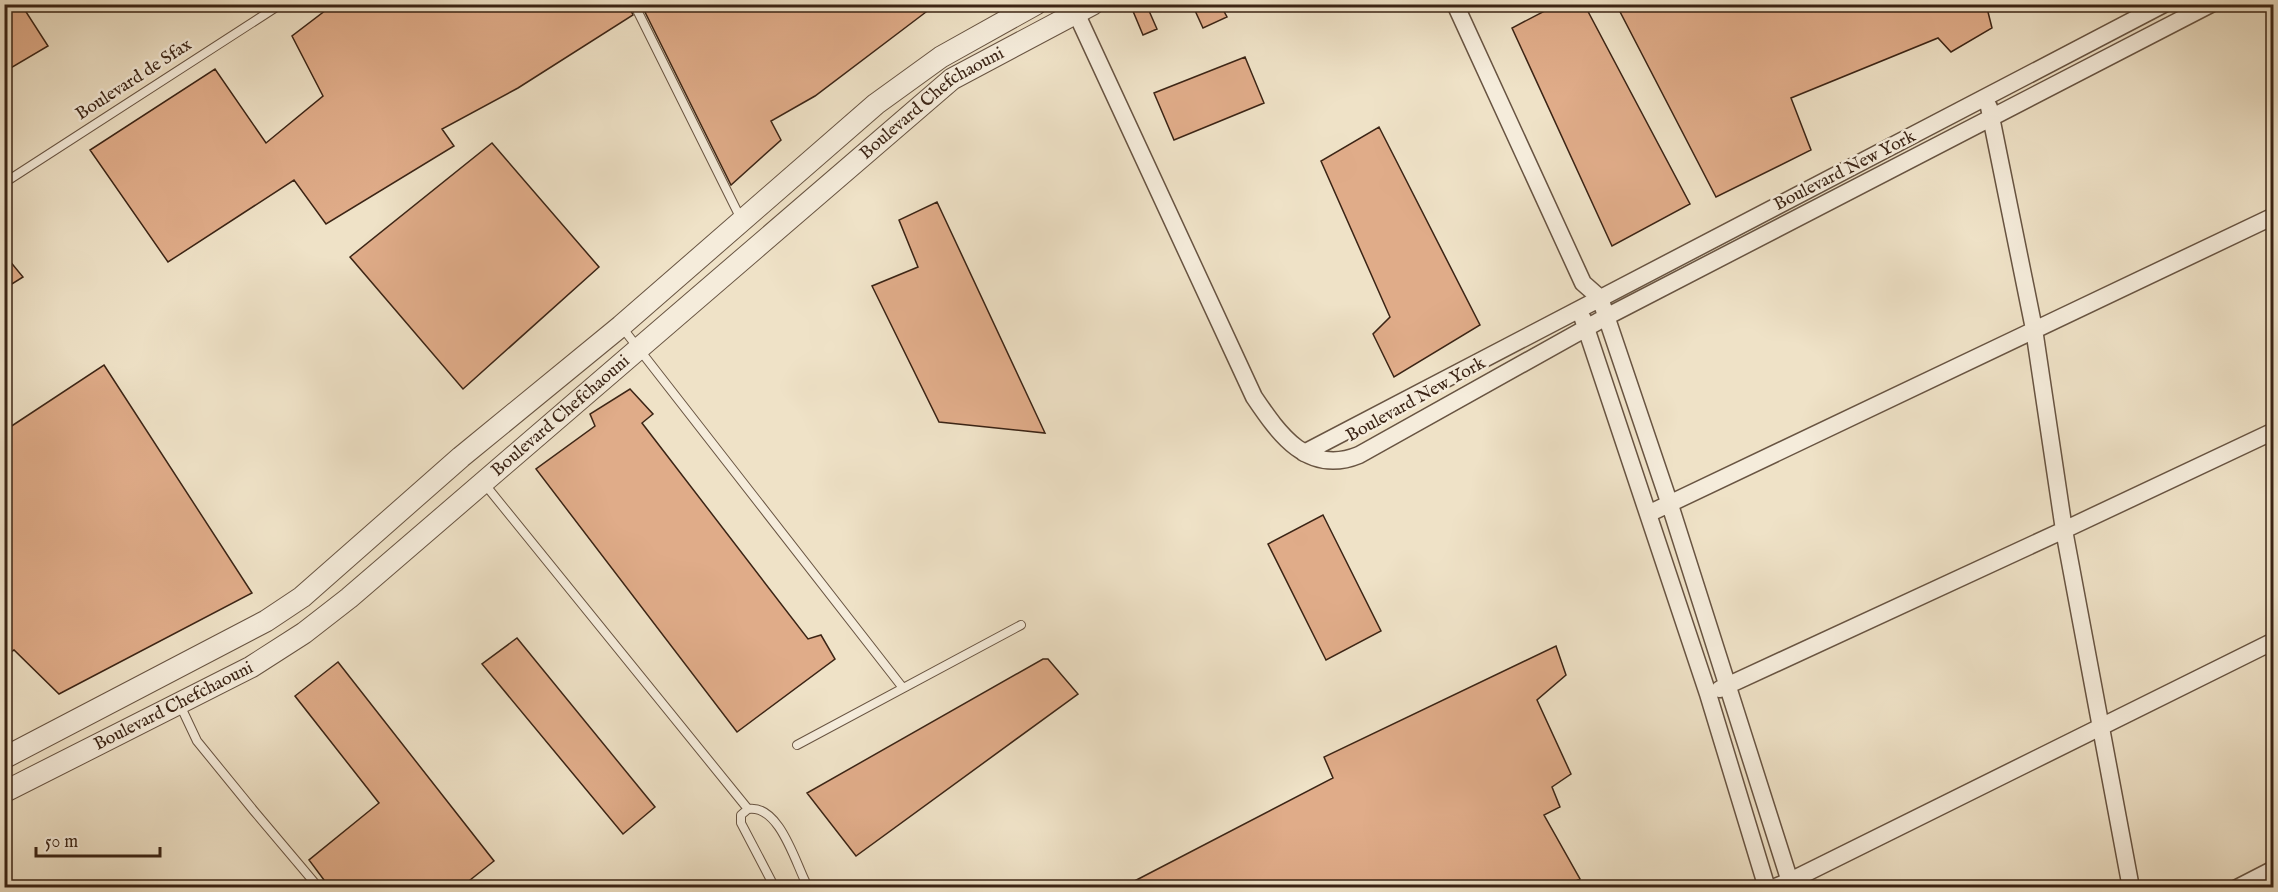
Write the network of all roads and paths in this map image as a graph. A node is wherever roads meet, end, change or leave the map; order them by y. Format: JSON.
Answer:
{"nodes":[{"id":1,"x":281,"y":4,"type":"edge"},
{"id":2,"x":634,"y":4,"type":"edge"},
{"id":3,"x":1036,"y":4,"type":"edge"},
{"id":4,"x":1455,"y":4,"type":"edge"},
{"id":5,"x":2164,"y":4,"type":"edge"},
{"id":6,"x":2211,"y":4,"type":"edge"},
{"id":7,"x":1080,"y":8,"type":"edge"},
{"id":8,"x":1987,"y":97,"type":"junction"},
{"id":9,"x":1991,"y":117,"type":"junction"},
{"id":10,"x":4,"y":183,"type":"edge"},
{"id":11,"x":2274,"y":216,"type":"edge"},
{"id":12,"x":742,"y":222,"type":"junction"},
{"id":13,"x":1583,"y":283,"type":"junction"},
{"id":14,"x":1600,"y":298,"type":"junction"},
{"id":15,"x":1579,"y":309,"type":"junction"},
{"id":16,"x":1606,"y":317,"type":"junction"},
{"id":17,"x":621,"y":326,"type":"junction"},
{"id":18,"x":1587,"y":328,"type":"junction"},
{"id":19,"x":2034,"y":329,"type":"junction"},
{"id":20,"x":640,"y":348,"type":"junction"},
{"id":21,"x":2274,"y":431,"type":"edge"},
{"id":22,"x":1304,"y":453,"type":"junction"},
{"id":23,"x":483,"y":482,"type":"junction"},
{"id":24,"x":1670,"y":505,"type":"junction"},
{"id":25,"x":1650,"y":513,"type":"junction"},
{"id":26,"x":2064,"y":530,"type":"junction"},
{"id":27,"x":1021,"y":625,"type":"dead end"},
{"id":28,"x":2274,"y":641,"type":"edge"},
{"id":29,"x":1728,"y":685,"type":"junction"},
{"id":30,"x":903,"y":688,"type":"junction"},
{"id":31,"x":1708,"y":694,"type":"junction"},
{"id":32,"x":179,"y":703,"type":"junction"},
{"id":33,"x":2101,"y":727,"type":"junction"},
{"id":34,"x":797,"y":745,"type":"dead end"},
{"id":35,"x":4,"y":759,"type":"edge"},
{"id":36,"x":4,"y":792,"type":"edge"},
{"id":37,"x":748,"y":809,"type":"junction"},
{"id":38,"x":2274,"y":869,"type":"edge"},
{"id":39,"x":1791,"y":884,"type":"edge"},
{"id":40,"x":319,"y":888,"type":"edge"},
{"id":41,"x":775,"y":888,"type":"edge"},
{"id":42,"x":806,"y":888,"type":"edge"},
{"id":43,"x":1767,"y":888,"type":"edge"},
{"id":44,"x":1773,"y":888,"type":"edge"},
{"id":45,"x":2131,"y":888,"type":"edge"},
{"id":46,"x":2237,"y":888,"type":"edge"}],
"edges":[{"from":1,"to":10,"type":"lane","name":"Boulevard de Sfax"},
{"from":2,"to":12,"type":"lane"},
{"from":3,"to":12,"type":"street","name":"Boulevard Chefchaouni"},
{"from":4,"to":13,"type":"street"},
{"from":5,"to":8,"type":"street","name":"Boulevard New York"},
{"from":6,"to":9,"type":"street","name":"Boulevard New York"},
{"from":7,"to":20,"type":"street","name":"Boulevard Chefchaouni"},
{"from":7,"to":22,"type":"street"},
{"from":8,"to":9,"type":"street"},
{"from":8,"to":14,"type":"street","name":"Boulevard New York"},
{"from":9,"to":16,"type":"street","name":"Boulevard New York"},
{"from":9,"to":19,"type":"street"},
{"from":11,"to":19,"type":"street"},
{"from":12,"to":17,"type":"street","name":"Boulevard Chefchaouni"},
{"from":13,"to":14,"type":"street"},
{"from":13,"to":15,"type":"street"},
{"from":14,"to":15,"type":"street","name":"Boulevard New York"},
{"from":14,"to":16,"type":"street"},
{"from":15,"to":18,"type":"street"},
{"from":15,"to":22,"type":"street","name":"Boulevard New York"},
{"from":16,"to":18,"type":"street","name":"Boulevard New York"},
{"from":16,"to":24,"type":"street"},
{"from":17,"to":20,"type":"lane"},
{"from":17,"to":35,"type":"street","name":"Boulevard Chefchaouni"},
{"from":18,"to":22,"type":"street","name":"Boulevard New York"},
{"from":18,"to":25,"type":"street"},
{"from":19,"to":24,"type":"street"},
{"from":19,"to":26,"type":"street"},
{"from":20,"to":23,"type":"street","name":"Boulevard Chefchaouni"},
{"from":20,"to":30,"type":"lane"},
{"from":21,"to":26,"type":"street"},
{"from":23,"to":32,"type":"street","name":"Boulevard Chefchaouni"},
{"from":23,"to":37,"type":"lane"},
{"from":24,"to":25,"type":"street"},
{"from":24,"to":29,"type":"street"},
{"from":25,"to":31,"type":"street"},
{"from":26,"to":29,"type":"street"},
{"from":26,"to":33,"type":"street"},
{"from":27,"to":30,"type":"lane"},
{"from":28,"to":33,"type":"street"},
{"from":29,"to":31,"type":"street"},
{"from":29,"to":39,"type":"street"},
{"from":30,"to":34,"type":"lane"},
{"from":31,"to":43,"type":"street"},
{"from":32,"to":36,"type":"street","name":"Boulevard Chefchaouni"},
{"from":32,"to":40,"type":"lane"},
{"from":33,"to":39,"type":"street"},
{"from":33,"to":45,"type":"street"},
{"from":37,"to":41,"type":"lane"},
{"from":37,"to":42,"type":"lane"},
{"from":38,"to":46,"type":"street"},
{"from":39,"to":44,"type":"street"}]}
